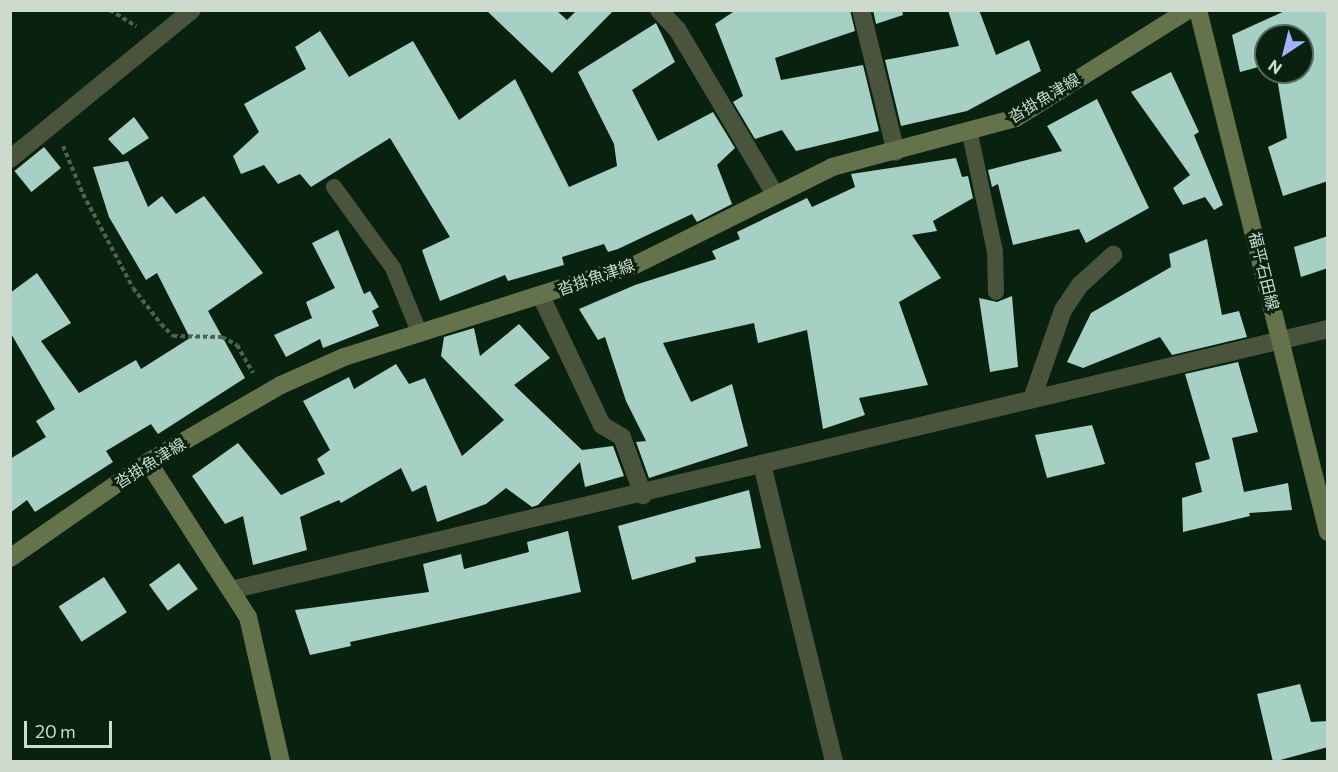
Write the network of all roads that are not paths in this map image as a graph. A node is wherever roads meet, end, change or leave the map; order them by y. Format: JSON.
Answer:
{"nodes":[{"id":1,"x":192,"y":10,"type":"edge"},
{"id":2,"x":659,"y":10,"type":"edge"},
{"id":3,"x":861,"y":10,"type":"edge"},
{"id":4,"x":1188,"y":10,"type":"edge"},
{"id":5,"x":1198,"y":10,"type":"edge"},
{"id":6,"x":970,"y":134,"type":"junction"},
{"id":7,"x":896,"y":152,"type":"junction"},
{"id":8,"x":10,"y":159,"type":"edge"},
{"id":9,"x":334,"y":188,"type":"dead end"},
{"id":10,"x":775,"y":194,"type":"junction"},
{"id":11,"x":1113,"y":255,"type":"dead end"},
{"id":12,"x":996,"y":292,"type":"dead end"},
{"id":13,"x":541,"y":296,"type":"junction"},
{"id":14,"x":1328,"y":329,"type":"edge"},
{"id":15,"x":420,"y":334,"type":"junction"},
{"id":16,"x":1281,"y":340,"type":"junction"},
{"id":17,"x":1032,"y":399,"type":"junction"},
{"id":18,"x":148,"y":462,"type":"junction"},
{"id":19,"x":762,"y":464,"type":"junction"},
{"id":20,"x":643,"y":495,"type":"junction"},
{"id":21,"x":1328,"y":532,"type":"edge"},
{"id":22,"x":10,"y":558,"type":"edge"},
{"id":23,"x":234,"y":589,"type":"junction"},
{"id":24,"x":282,"y":762,"type":"edge"},
{"id":25,"x":834,"y":762,"type":"edge"}],
"edges":[{"from":1,"to":8,"type":"street"},
{"from":2,"to":10,"type":"street"},
{"from":3,"to":7,"type":"street"},
{"from":4,"to":6,"type":"main road","name":"沓掛魚津線"},
{"from":5,"to":16,"type":"main road","name":"福平石田線"},
{"from":6,"to":7,"type":"main road","name":"沓掛魚津線"},
{"from":6,"to":12,"type":"lane"},
{"from":7,"to":10,"type":"main road","name":"沓掛魚津線"},
{"from":9,"to":15,"type":"lane"},
{"from":10,"to":13,"type":"main road","name":"沓掛魚津線"},
{"from":11,"to":17,"type":"street"},
{"from":13,"to":15,"type":"main road","name":"沓掛魚津線"},
{"from":13,"to":20,"type":"street"},
{"from":14,"to":16,"type":"street"},
{"from":15,"to":18,"type":"main road","name":"沓掛魚津線"},
{"from":16,"to":17,"type":"street"},
{"from":16,"to":21,"type":"main road","name":"福平石田線"},
{"from":17,"to":19,"type":"street"},
{"from":18,"to":22,"type":"main road","name":"沓掛魚津線"},
{"from":18,"to":23,"type":"main road"},
{"from":19,"to":20,"type":"street"},
{"from":19,"to":25,"type":"street"},
{"from":20,"to":23,"type":"street"},
{"from":23,"to":24,"type":"main road"}]}
